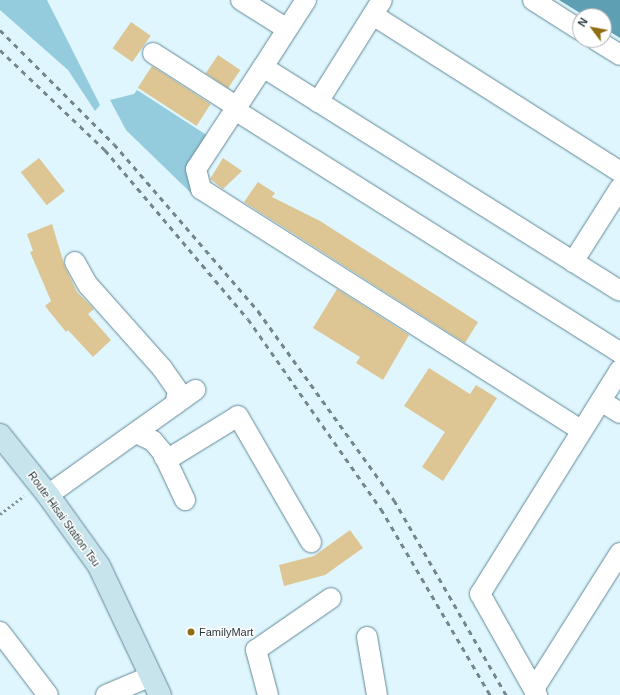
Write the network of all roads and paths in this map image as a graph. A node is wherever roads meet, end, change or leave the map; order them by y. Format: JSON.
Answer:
{"nodes":[{"id":1,"x":241,"y":0,"type":"edge"},
{"id":2,"x":306,"y":0,"type":"edge"},
{"id":3,"x":533,"y":0,"type":"edge"},
{"id":4,"x":378,"y":8,"type":"edge"},
{"id":5,"x":572,"y":25,"type":"edge"},
{"id":6,"x":287,"y":29,"type":"junction"},
{"id":7,"x":609,"y":48,"type":"edge"},
{"id":8,"x":153,"y":54,"type":"dead end"},
{"id":9,"x":620,"y":55,"type":"edge"},
{"id":10,"x":263,"y":67,"type":"junction"},
{"id":11,"x":318,"y":102,"type":"junction"},
{"id":12,"x":236,"y":108,"type":"junction"},
{"id":13,"x":620,"y":172,"type":"edge"},
{"id":14,"x":620,"y":188,"type":"edge"},
{"id":15,"x":75,"y":262,"type":"dead end"},
{"id":16,"x":573,"y":262,"type":"junction"},
{"id":17,"x":620,"y":291,"type":"edge"},
{"id":18,"x":620,"y":352,"type":"edge"},
{"id":19,"x":620,"y":370,"type":"edge"},
{"id":20,"x":195,"y":390,"type":"dead end"},
{"id":21,"x":600,"y":401,"type":"junction"},
{"id":22,"x":175,"y":405,"type":"junction"},
{"id":23,"x":620,"y":413,"type":"edge"},
{"id":24,"x":582,"y":431,"type":"junction"},
{"id":25,"x":0,"y":434,"type":"edge"},
{"id":26,"x":138,"y":434,"type":"junction"},
{"id":27,"x":164,"y":457,"type":"junction"},
{"id":28,"x":44,"y":490,"type":"junction"},
{"id":29,"x":185,"y":500,"type":"dead end"},
{"id":30,"x":0,"y":514,"type":"edge"},
{"id":31,"x":311,"y":542,"type":"dead end"},
{"id":32,"x":620,"y":553,"type":"edge"},
{"id":33,"x":332,"y":598,"type":"dead end"},
{"id":34,"x":0,"y":632,"type":"edge"},
{"id":35,"x":367,"y":637,"type":"dead end"},
{"id":36,"x":151,"y":676,"type":"junction"},
{"id":37,"x":535,"y":692,"type":"edge"},
{"id":38,"x":48,"y":695,"type":"edge"},
{"id":39,"x":106,"y":695,"type":"edge"},
{"id":40,"x":160,"y":695,"type":"edge"},
{"id":41,"x":268,"y":695,"type":"edge"},
{"id":42,"x":377,"y":695,"type":"edge"}],
"edges":[{"from":1,"to":6,"type":"street"},
{"from":2,"to":6,"type":"street"},
{"from":3,"to":5,"type":"street"},
{"from":4,"to":11,"type":"street"},
{"from":4,"to":13,"type":"street"},
{"from":6,"to":10,"type":"street"},
{"from":7,"to":9,"type":"street"},
{"from":8,"to":12,"type":"street"},
{"from":10,"to":11,"type":"street"},
{"from":10,"to":12,"type":"street"},
{"from":11,"to":16,"type":"street"},
{"from":12,"to":18,"type":"street"},
{"from":12,"to":24,"type":"street"},
{"from":14,"to":16,"type":"street"},
{"from":15,"to":22,"type":"street"},
{"from":16,"to":17,"type":"street"},
{"from":19,"to":21,"type":"street"},
{"from":20,"to":22,"type":"street"},
{"from":21,"to":23,"type":"street"},
{"from":21,"to":24,"type":"street"},
{"from":22,"to":26,"type":"street"},
{"from":24,"to":37,"type":"street"},
{"from":25,"to":28,"type":"main road","name":"Route Hisai Station Tsu"},
{"from":26,"to":27,"type":"street"},
{"from":26,"to":28,"type":"street"},
{"from":27,"to":29,"type":"street"},
{"from":27,"to":31,"type":"street"},
{"from":28,"to":30,"type":"path"},
{"from":28,"to":36,"type":"main road","name":"Route Hisai Station Tsu"},
{"from":32,"to":37,"type":"street"},
{"from":33,"to":41,"type":"street"},
{"from":34,"to":38,"type":"street"},
{"from":35,"to":42,"type":"street"},
{"from":36,"to":39,"type":"street"},
{"from":36,"to":40,"type":"main road","name":"Route Hisai Station Tsu"}]}
